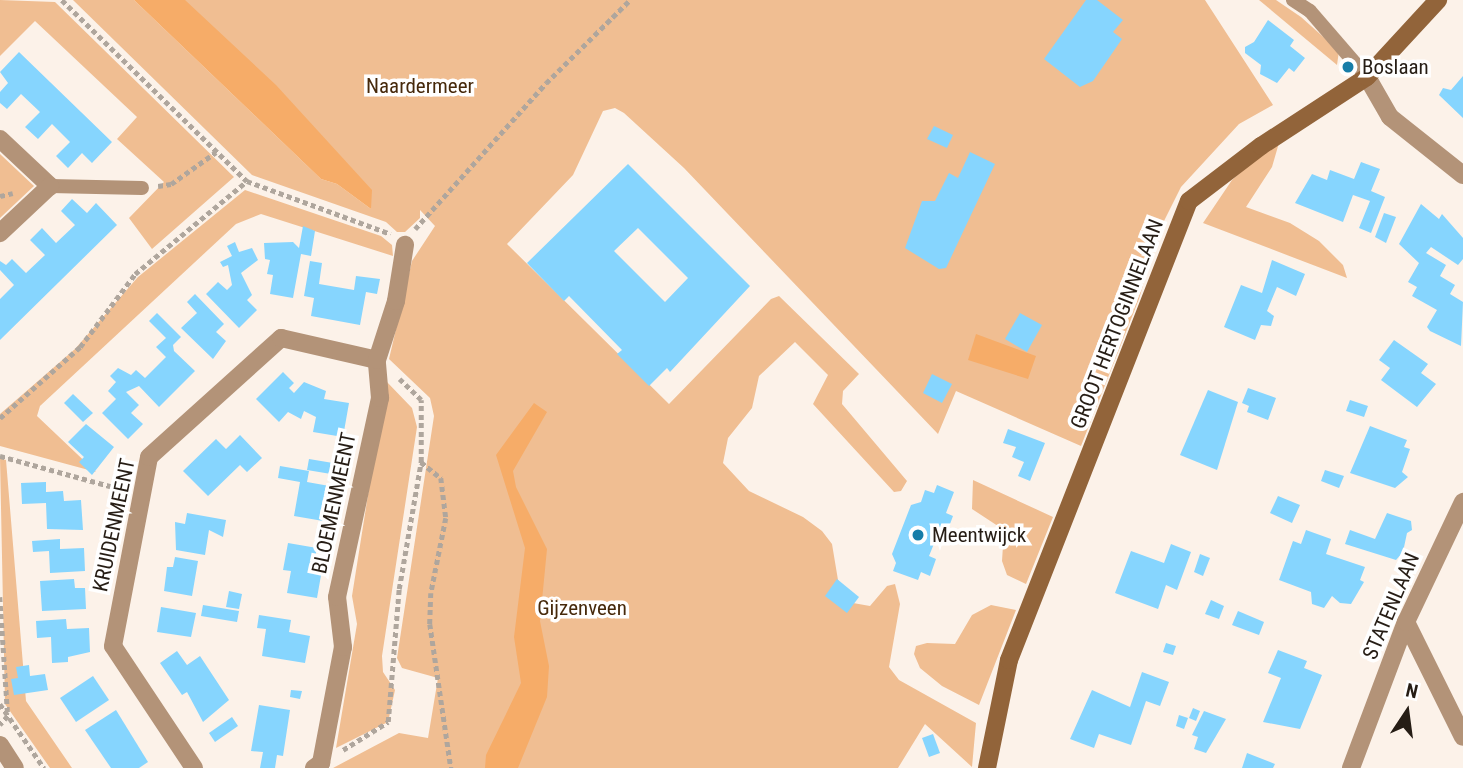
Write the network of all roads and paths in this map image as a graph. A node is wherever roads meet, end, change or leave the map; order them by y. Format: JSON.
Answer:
{"nodes":[{"id":1,"x":62,"y":0,"type":"edge"},
{"id":2,"x":629,"y":0,"type":"edge"},
{"id":3,"x":1293,"y":0,"type":"edge"},
{"id":4,"x":1438,"y":0,"type":"edge"},
{"id":5,"x":1367,"y":78,"type":"junction"},
{"id":6,"x":0,"y":139,"type":"edge"},
{"id":7,"x":216,"y":152,"type":"junction"},
{"id":8,"x":1463,"y":175,"type":"edge"},
{"id":9,"x":247,"y":181,"type":"junction"},
{"id":10,"x":50,"y":186,"type":"junction"},
{"id":11,"x":142,"y":188,"type":"joint"},
{"id":12,"x":0,"y":233,"type":"edge"},
{"id":13,"x":405,"y":245,"type":"junction"},
{"id":14,"x":377,"y":360,"type":"junction"},
{"id":15,"x":0,"y":418,"type":"edge"},
{"id":16,"x":0,"y":456,"type":"edge"},
{"id":17,"x":421,"y":462,"type":"junction"},
{"id":18,"x":142,"y":495,"type":"junction"},
{"id":19,"x":1463,"y":502,"type":"edge"},
{"id":20,"x":0,"y":597,"type":"edge"},
{"id":21,"x":1406,"y":622,"type":"junction"},
{"id":22,"x":0,"y":704,"type":"edge"},
{"id":23,"x":8,"y":716,"type":"junction"},
{"id":24,"x":0,"y":725,"type":"edge"},
{"id":25,"x":1463,"y":737,"type":"edge"},
{"id":26,"x":0,"y":745,"type":"edge"},
{"id":27,"x":318,"y":766,"type":"edge"},
{"id":28,"x":15,"y":768,"type":"edge"},
{"id":29,"x":44,"y":768,"type":"edge"},
{"id":30,"x":194,"y":768,"type":"edge"},
{"id":31,"x":451,"y":768,"type":"edge"},
{"id":32,"x":987,"y":768,"type":"edge"},
{"id":33,"x":1351,"y":768,"type":"edge"}],
"edges":[{"from":1,"to":7,"type":"path"},
{"from":2,"to":13,"type":"path"},
{"from":3,"to":5,"type":"lane"},
{"from":4,"to":5,"type":"main road","name":"GROOT HERTOGINNELAAN"},
{"from":5,"to":8,"type":"street"},
{"from":5,"to":32,"type":"main road","name":"GROOT HERTOGINNELAAN"},
{"from":6,"to":10,"type":"street"},
{"from":7,"to":9,"type":"path"},
{"from":7,"to":11,"type":"path"},
{"from":9,"to":13,"type":"path"},
{"from":9,"to":15,"type":"path"},
{"from":10,"to":11,"type":"lane"},
{"from":10,"to":12,"type":"street"},
{"from":13,"to":14,"type":"street","name":"BLOEMENMEENT"},
{"from":14,"to":17,"type":"path"},
{"from":14,"to":18,"type":"street","name":"KRUIDENMEENT"},
{"from":14,"to":27,"type":"street","name":"BLOEMENMEENT"},
{"from":16,"to":18,"type":"path"},
{"from":17,"to":27,"type":"path"},
{"from":17,"to":31,"type":"path"},
{"from":18,"to":30,"type":"street","name":"KRUIDENMEENT"},
{"from":19,"to":21,"type":"street","name":"STATENLAAN"},
{"from":20,"to":23,"type":"path"},
{"from":21,"to":25,"type":"street"},
{"from":21,"to":33,"type":"street","name":"STATENLAAN"},
{"from":22,"to":23,"type":"path"},
{"from":23,"to":24,"type":"path"},
{"from":23,"to":29,"type":"path"},
{"from":26,"to":28,"type":"street"}]}
